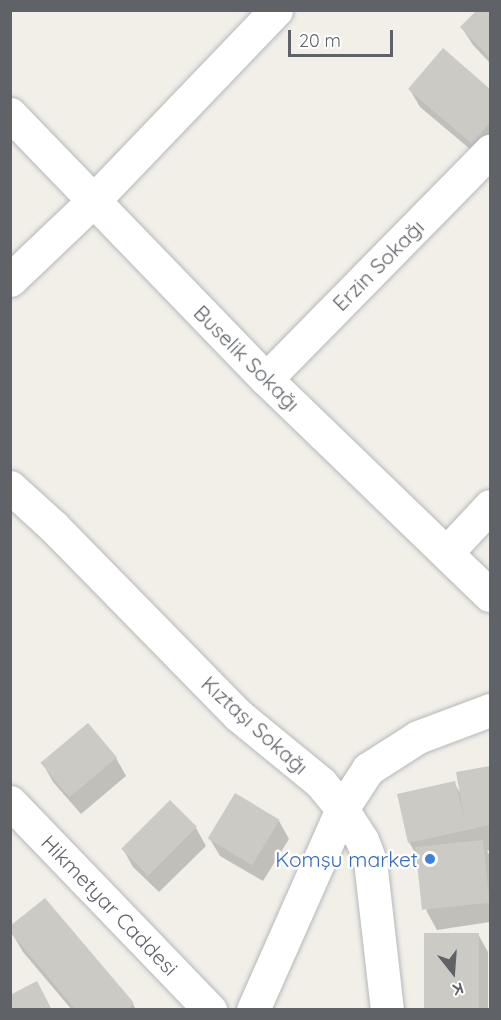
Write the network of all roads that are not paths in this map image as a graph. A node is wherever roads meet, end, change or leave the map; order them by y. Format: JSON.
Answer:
{"nodes":[{"id":1,"x":276,"y":10,"type":"edge"},
{"id":2,"x":10,"y":114,"type":"edge"},
{"id":3,"x":490,"y":151,"type":"edge"},
{"id":4,"x":94,"y":200,"type":"junction"},
{"id":5,"x":10,"y":280,"type":"edge"},
{"id":6,"x":266,"y":379,"type":"junction"},
{"id":7,"x":10,"y":487,"type":"edge"},
{"id":8,"x":490,"y":506,"type":"edge"},
{"id":9,"x":447,"y":552,"type":"junction"},
{"id":10,"x":490,"y":595,"type":"edge"},
{"id":11,"x":490,"y":710,"type":"edge"},
{"id":12,"x":10,"y":802,"type":"edge"},
{"id":13,"x":342,"y":809,"type":"junction"},
{"id":14,"x":210,"y":1010,"type":"edge"},
{"id":15,"x":253,"y":1010,"type":"edge"},
{"id":16,"x":387,"y":1010,"type":"edge"}],
"edges":[{"from":1,"to":4,"type":"street"},
{"from":2,"to":4,"type":"street","name":"Buselik Sokağı"},
{"from":3,"to":6,"type":"street","name":"Erzin Sokağı"},
{"from":4,"to":5,"type":"street"},
{"from":4,"to":6,"type":"street","name":"Buselik Sokağı"},
{"from":6,"to":9,"type":"street","name":"Buselik Sokağı"},
{"from":7,"to":13,"type":"street","name":"Kıztaşı Sokağı"},
{"from":8,"to":9,"type":"street"},
{"from":9,"to":10,"type":"street","name":"Buselik Sokağı"},
{"from":11,"to":13,"type":"street"},
{"from":12,"to":14,"type":"street","name":"Hikmetyar Caddesi"},
{"from":13,"to":15,"type":"street"},
{"from":13,"to":16,"type":"street","name":"Kıztaşı Sokağı"}]}
